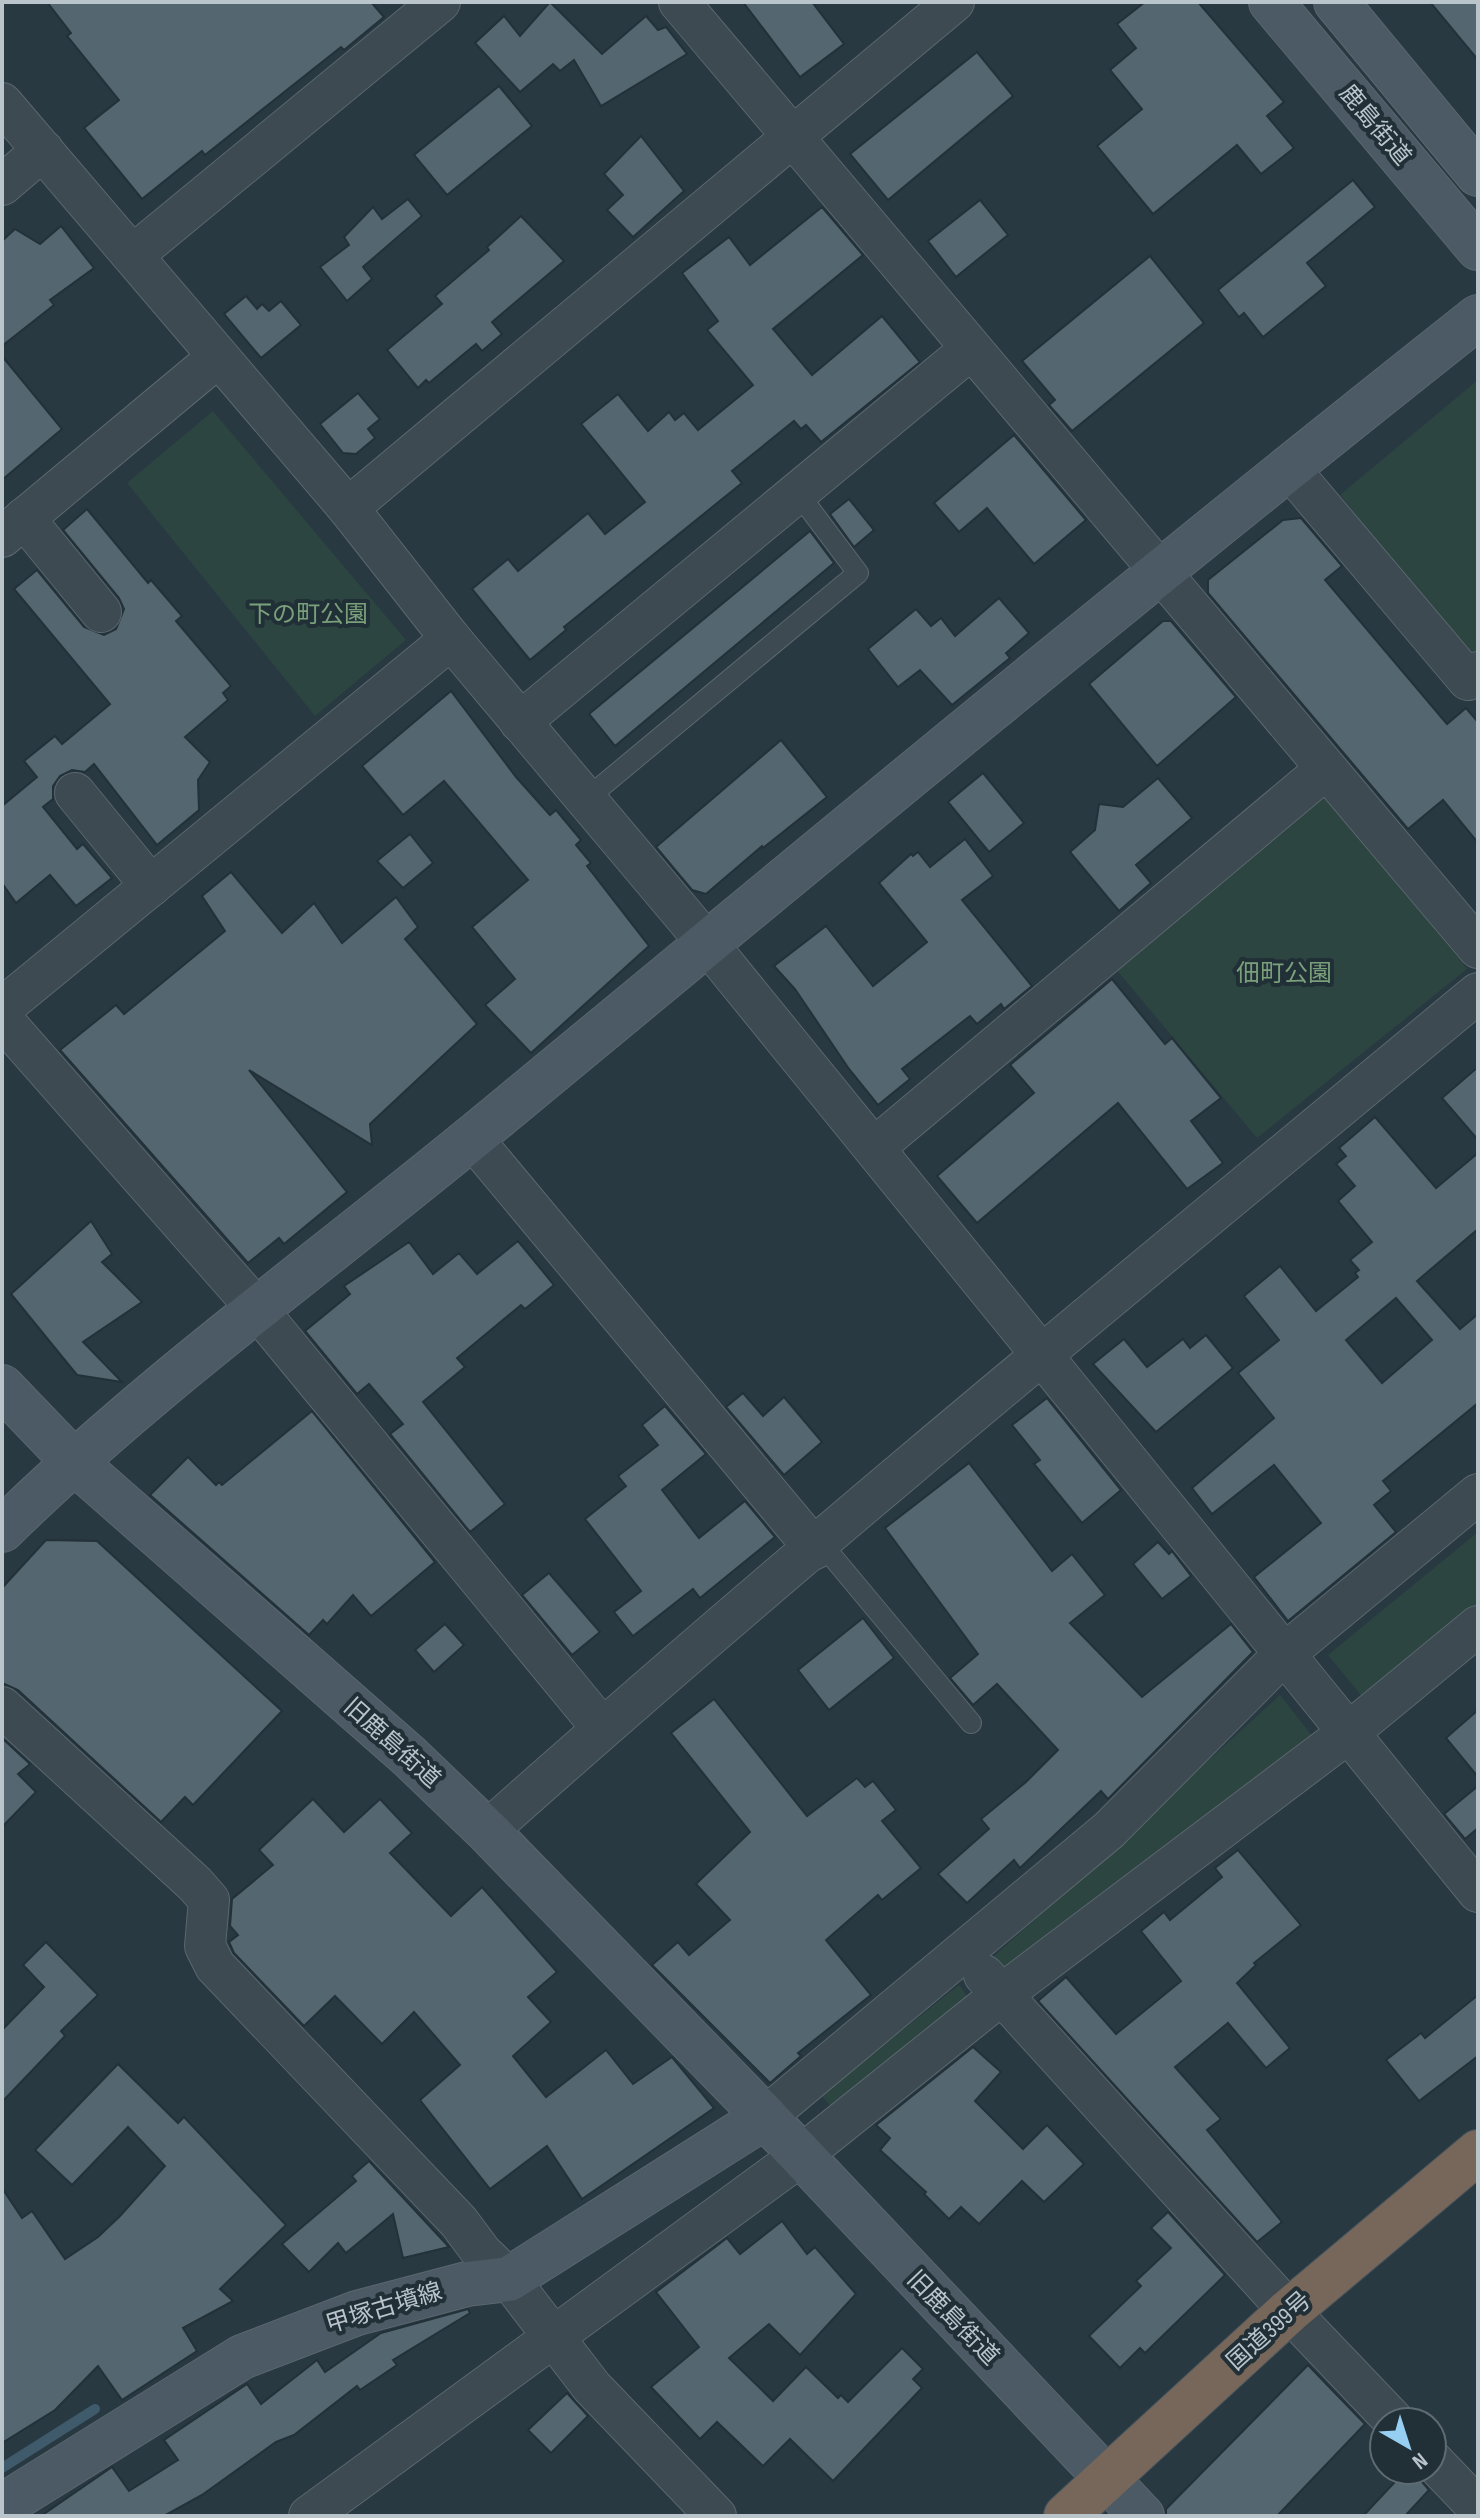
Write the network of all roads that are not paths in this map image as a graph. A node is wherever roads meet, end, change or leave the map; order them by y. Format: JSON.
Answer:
{"nodes":[{"id":1,"x":440,"y":2,"type":"edge"},
{"id":2,"x":679,"y":2,"type":"edge"},
{"id":3,"x":954,"y":2,"type":"edge"},
{"id":4,"x":1271,"y":2,"type":"edge"},
{"id":5,"x":1336,"y":2,"type":"edge"},
{"id":6,"x":2,"y":103,"type":"edge"},
{"id":7,"x":794,"y":138,"type":"junction"},
{"id":8,"x":43,"y":150,"type":"junction"},
{"id":9,"x":1478,"y":174,"type":"edge"},
{"id":10,"x":2,"y":185,"type":"edge"},
{"id":11,"x":1478,"y":248,"type":"edge"},
{"id":12,"x":133,"y":255,"type":"junction"},
{"id":13,"x":1478,"y":317,"type":"edge"},
{"id":14,"x":971,"y":349,"type":"junction"},
{"id":15,"x":218,"y":357,"type":"junction"},
{"id":16,"x":1304,"y":486,"type":"dead end"},
{"id":17,"x":797,"y":492,"type":"junction"},
{"id":18,"x":348,"y":508,"type":"junction"},
{"id":19,"x":13,"y":528,"type":"edge"},
{"id":20,"x":1161,"y":575,"type":"junction"},
{"id":21,"x":101,"y":612,"type":"dead end"},
{"id":22,"x":451,"y":639,"type":"junction"},
{"id":23,"x":1478,"y":672,"type":"edge"},
{"id":24,"x":520,"y":722,"type":"junction"},
{"id":25,"x":1326,"y":769,"type":"junction"},
{"id":26,"x":75,"y":793,"type":"dead end"},
{"id":27,"x":585,"y":800,"type":"junction"},
{"id":28,"x":151,"y":886,"type":"junction"},
{"id":29,"x":707,"y":943,"type":"junction"},
{"id":30,"x":1478,"y":948,"type":"edge"},
{"id":31,"x":1478,"y":993,"type":"edge"},
{"id":32,"x":2,"y":1008,"type":"edge"},
{"id":33,"x":2,"y":1019,"type":"edge"},
{"id":34,"x":472,"y":1138,"type":"junction"},
{"id":35,"x":874,"y":1148,"type":"junction"},
{"id":36,"x":257,"y":1309,"type":"junction"},
{"id":37,"x":1042,"y":1354,"type":"junction"},
{"id":38,"x":2,"y":1387,"type":"edge"},
{"id":39,"x":73,"y":1461,"type":"junction"},
{"id":40,"x":1478,"y":1494,"type":"edge"},
{"id":41,"x":2,"y":1530,"type":"edge"},
{"id":42,"x":818,"y":1546,"type":"junction"},
{"id":43,"x":1478,"y":1626,"type":"edge"},
{"id":44,"x":1283,"y":1655,"type":"junction"},
{"id":45,"x":2,"y":1707,"type":"edge"},
{"id":46,"x":971,"y":1723,"type":"dead end"},
{"id":47,"x":602,"y":1728,"type":"junction"},
{"id":48,"x":1348,"y":1733,"type":"junction"},
{"id":49,"x":487,"y":1831,"type":"junction"},
{"id":50,"x":1478,"y":1892,"type":"edge"},
{"id":51,"x":962,"y":1953,"type":"junction"},
{"id":52,"x":1001,"y":1995,"type":"junction"},
{"id":53,"x":765,"y":2117,"type":"junction"},
{"id":54,"x":1478,"y":2152,"type":"edge"},
{"id":55,"x":799,"y":2157,"type":"junction"},
{"id":56,"x":509,"y":2279,"type":"junction"},
{"id":57,"x":1289,"y":2311,"type":"junction"},
{"id":58,"x":556,"y":2338,"type":"junction"},
{"id":59,"x":1380,"y":2406,"type":"edge"},
{"id":60,"x":1448,"y":2477,"type":"edge"},
{"id":61,"x":1107,"y":2479,"type":"junction"},
{"id":62,"x":2,"y":2506,"type":"edge"},
{"id":63,"x":1478,"y":2508,"type":"edge"},
{"id":64,"x":309,"y":2516,"type":"edge"},
{"id":65,"x":716,"y":2516,"type":"edge"},
{"id":66,"x":1066,"y":2516,"type":"edge"},
{"id":67,"x":1142,"y":2516,"type":"edge"}],
"edges":[{"from":1,"to":12,"type":"street"},
{"from":2,"to":7,"type":"street"},
{"from":3,"to":7,"type":"street"},
{"from":4,"to":11,"type":"street","name":"鹿島街道"},
{"from":5,"to":9,"type":"street","name":"鹿島街道"},
{"from":6,"to":8,"type":"street"},
{"from":7,"to":14,"type":"street"},
{"from":7,"to":18,"type":"street"},
{"from":8,"to":10,"type":"street"},
{"from":8,"to":12,"type":"street"},
{"from":12,"to":15,"type":"street"},
{"from":13,"to":20,"type":"street"},
{"from":14,"to":17,"type":"street"},
{"from":14,"to":20,"type":"street"},
{"from":15,"to":18,"type":"street"},
{"from":15,"to":19,"type":"street"},
{"from":16,"to":23,"type":"street"},
{"from":17,"to":24,"type":"street"},
{"from":17,"to":27,"type":"lane"},
{"from":18,"to":22,"type":"street"},
{"from":19,"to":21,"type":"street"},
{"from":20,"to":25,"type":"street"},
{"from":20,"to":29,"type":"street"},
{"from":22,"to":24,"type":"street"},
{"from":22,"to":28,"type":"street"},
{"from":24,"to":27,"type":"street"},
{"from":25,"to":30,"type":"street"},
{"from":25,"to":35,"type":"street"},
{"from":26,"to":28,"type":"street"},
{"from":27,"to":29,"type":"street"},
{"from":28,"to":32,"type":"street"},
{"from":29,"to":34,"type":"street"},
{"from":29,"to":35,"type":"street"},
{"from":31,"to":37,"type":"street"},
{"from":33,"to":36,"type":"street"},
{"from":34,"to":36,"type":"street"},
{"from":34,"to":42,"type":"street"},
{"from":35,"to":37,"type":"street"},
{"from":36,"to":39,"type":"street"},
{"from":36,"to":47,"type":"street"},
{"from":37,"to":42,"type":"street"},
{"from":37,"to":44,"type":"street"},
{"from":38,"to":39,"type":"street","name":"旧鹿島街道"},
{"from":39,"to":41,"type":"street"},
{"from":39,"to":49,"type":"street","name":"旧鹿島街道"},
{"from":40,"to":44,"type":"street"},
{"from":42,"to":46,"type":"lane"},
{"from":42,"to":47,"type":"street"},
{"from":43,"to":48,"type":"street"},
{"from":44,"to":48,"type":"street"},
{"from":44,"to":51,"type":"street"},
{"from":45,"to":56,"type":"street"},
{"from":47,"to":49,"type":"street"},
{"from":48,"to":50,"type":"street"},
{"from":48,"to":52,"type":"street"},
{"from":49,"to":53,"type":"street","name":"旧鹿島街道"},
{"from":51,"to":52,"type":"street"},
{"from":51,"to":53,"type":"street"},
{"from":52,"to":55,"type":"street"},
{"from":52,"to":57,"type":"street"},
{"from":53,"to":55,"type":"street","name":"旧鹿島街道"},
{"from":53,"to":56,"type":"street","name":"甲塚古墳線"},
{"from":54,"to":57,"type":"highway","name":"国道399号"},
{"from":55,"to":58,"type":"street"},
{"from":55,"to":61,"type":"street","name":"旧鹿島街道"},
{"from":56,"to":58,"type":"street"},
{"from":56,"to":62,"type":"street","name":"甲塚古墳線"},
{"from":57,"to":59,"type":"street"},
{"from":57,"to":61,"type":"highway","name":"国道399号"},
{"from":58,"to":64,"type":"street"},
{"from":58,"to":65,"type":"street"},
{"from":60,"to":63,"type":"street"},
{"from":61,"to":66,"type":"highway","name":"国道399号"},
{"from":61,"to":67,"type":"street","name":"旧鹿島街道"}]}
